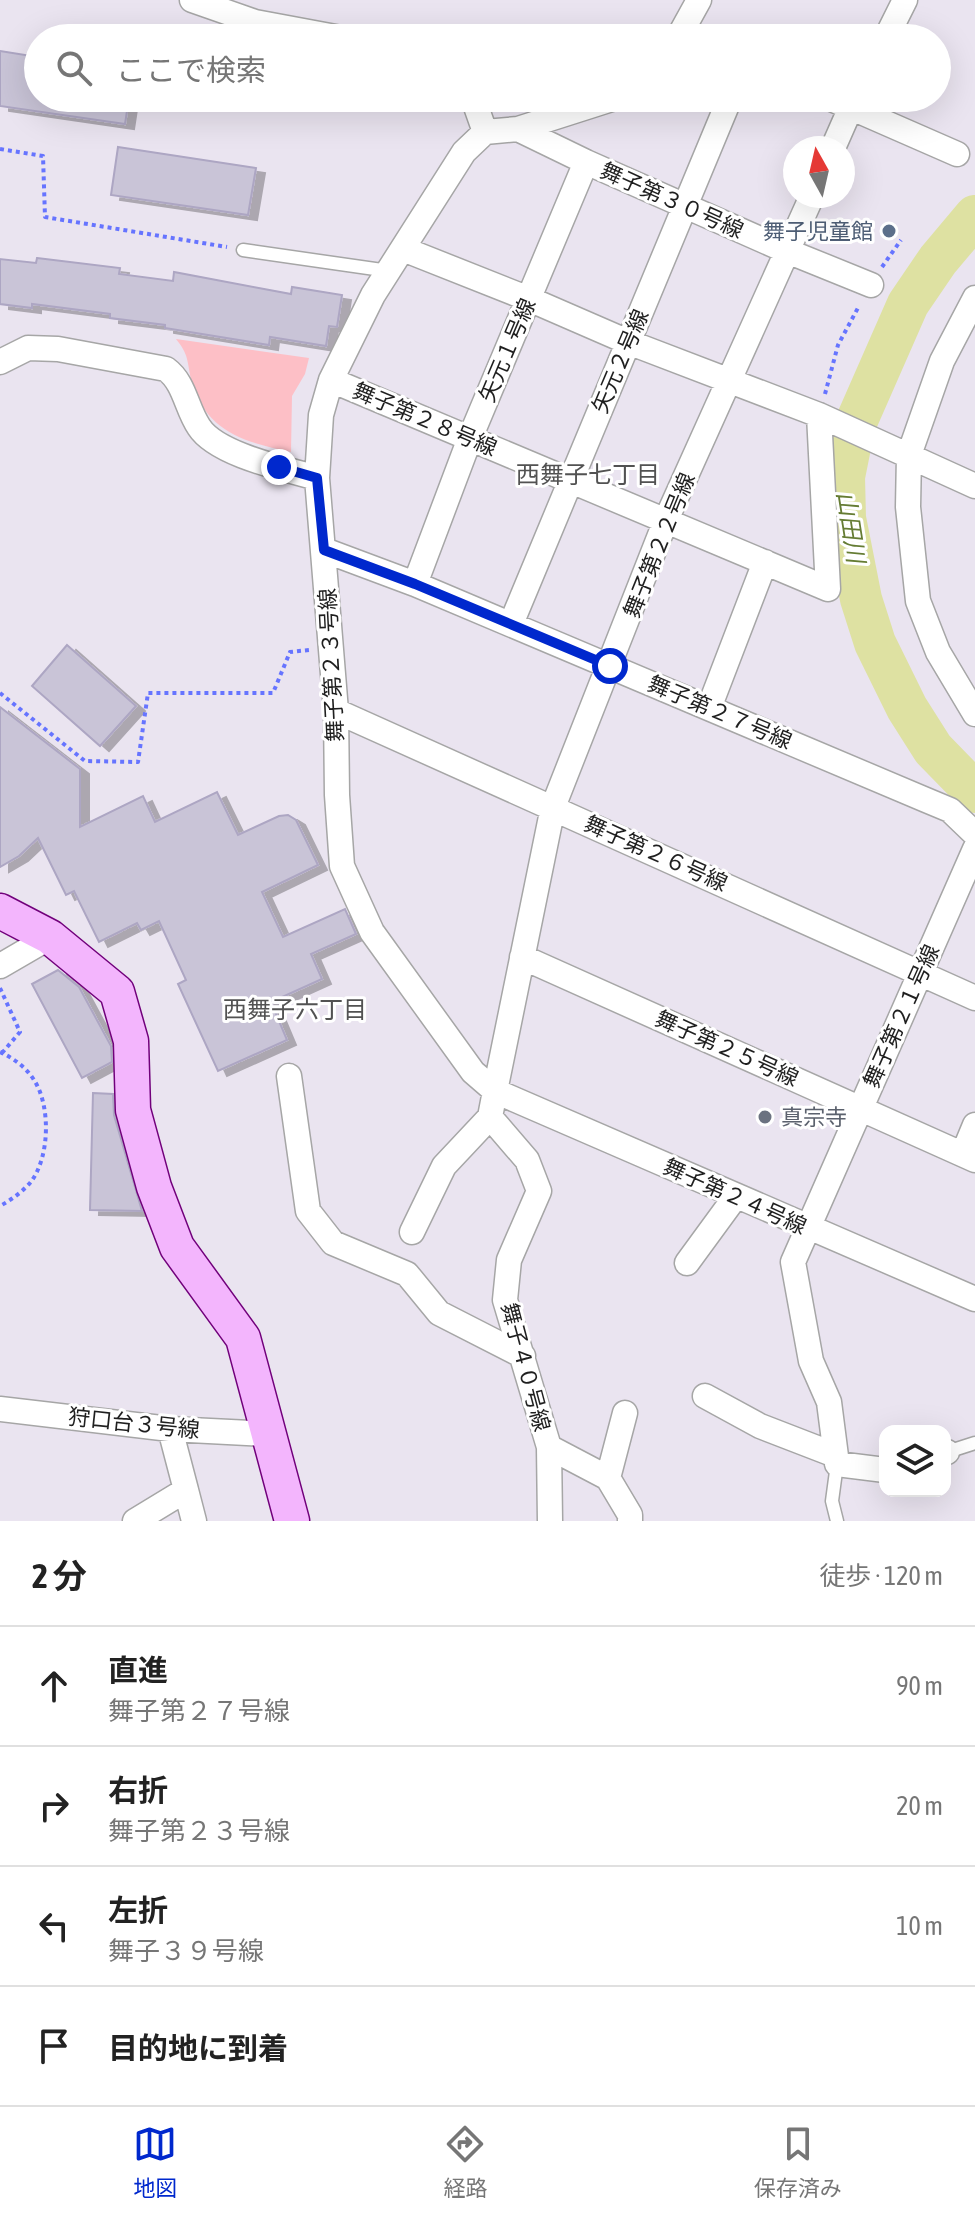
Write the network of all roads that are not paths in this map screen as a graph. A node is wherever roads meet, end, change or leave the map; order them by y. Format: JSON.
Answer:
{"nodes":[{"id":1,"x":192,"y":0,"type":"edge"},
{"id":2,"x":699,"y":0,"type":"edge"},
{"id":3,"x":905,"y":0,"type":"edge"},
{"id":4,"x":266,"y":24,"type":"edge"},
{"id":5,"x":689,"y":24,"type":"edge"},
{"id":6,"x":893,"y":24,"type":"edge"},
{"id":7,"x":478,"y":112,"type":"edge"},
{"id":8,"x":571,"y":112,"type":"edge"},
{"id":9,"x":724,"y":112,"type":"edge"},
{"id":10,"x":842,"y":112,"type":"edge"},
{"id":11,"x":868,"y":112,"type":"edge"},
{"id":12,"x":518,"y":129,"type":"junction"},
{"id":13,"x":485,"y":132,"type":"junction"},
{"id":14,"x":836,"y":136,"type":"edge"},
{"id":15,"x":957,"y":154,"type":"dead end"},
{"id":16,"x":586,"y":162,"type":"junction"},
{"id":17,"x":687,"y":205,"type":"junction"},
{"id":18,"x":807,"y":208,"type":"edge"},
{"id":19,"x":403,"y":249,"type":"junction"},
{"id":20,"x":243,"y":250,"type":"road end"},
{"id":21,"x":787,"y":251,"type":"junction"},
{"id":22,"x":389,"y":271,"type":"junction"},
{"id":23,"x":871,"y":285,"type":"road end"},
{"id":24,"x":975,"y":298,"type":"edge"},
{"id":25,"x":529,"y":299,"type":"junction"},
{"id":26,"x":628,"y":342,"type":"junction"},
{"id":27,"x":0,"y":362,"type":"edge"},
{"id":28,"x":331,"y":380,"type":"junction"},
{"id":29,"x":730,"y":380,"type":"junction"},
{"id":30,"x":819,"y":415,"type":"junction"},
{"id":31,"x":470,"y":438,"type":"junction"},
{"id":32,"x":909,"y":455,"type":"junction"},
{"id":33,"x":317,"y":478,"type":"junction"},
{"id":34,"x":571,"y":479,"type":"junction"},
{"id":35,"x":975,"y":486,"type":"edge"},
{"id":36,"x":666,"y":520,"type":"junction"},
{"id":37,"x":324,"y":550,"type":"junction"},
{"id":38,"x":765,"y":562,"type":"junction"},
{"id":39,"x":415,"y":584,"type":"junction"},
{"id":40,"x":511,"y":624,"type":"junction"},
{"id":41,"x":610,"y":666,"type":"junction"},
{"id":42,"x":709,"y":708,"type":"junction"},
{"id":43,"x":336,"y":711,"type":"junction"},
{"id":44,"x":975,"y":714,"type":"edge"},
{"id":45,"x":553,"y":807,"type":"junction"},
{"id":46,"x":975,"y":834,"type":"edge"},
{"id":47,"x":975,"y":849,"type":"edge"},
{"id":48,"x":0,"y":911,"type":"edge"},
{"id":49,"x":50,"y":937,"type":"junction"},
{"id":50,"x":522,"y":957,"type":"junction"},
{"id":51,"x":0,"y":966,"type":"edge"},
{"id":52,"x":922,"y":972,"type":"junction"},
{"id":53,"x":975,"y":998,"type":"edge"},
{"id":54,"x":289,"y":1076,"type":"dead end"},
{"id":55,"x":495,"y":1091,"type":"junction"},
{"id":56,"x":860,"y":1107,"type":"junction"},
{"id":57,"x":490,"y":1117,"type":"junction"},
{"id":58,"x":975,"y":1125,"type":"edge"},
{"id":59,"x":969,"y":1157,"type":"edge"},
{"id":60,"x":736,"y":1196,"type":"junction"},
{"id":61,"x":808,"y":1228,"type":"junction"},
{"id":62,"x":412,"y":1232,"type":"dead end"},
{"id":63,"x":687,"y":1263,"type":"dead end"},
{"id":64,"x":975,"y":1299,"type":"edge"},
{"id":65,"x":523,"y":1356,"type":"junction"},
{"id":66,"x":705,"y":1396,"type":"dead end"},
{"id":67,"x":0,"y":1409,"type":"edge"},
{"id":68,"x":625,"y":1413,"type":"dead end"},
{"id":69,"x":170,"y":1429,"type":"junction"},
{"id":70,"x":268,"y":1434,"type":"junction"},
{"id":71,"x":975,"y":1443,"type":"edge"},
{"id":72,"x":549,"y":1447,"type":"junction"},
{"id":73,"x":951,"y":1450,"type":"edge"},
{"id":74,"x":836,"y":1460,"type":"junction"},
{"id":75,"x":879,"y":1469,"type":"edge"},
{"id":76,"x":608,"y":1478,"type":"junction"},
{"id":77,"x":186,"y":1490,"type":"junction"},
{"id":78,"x":135,"y":1521,"type":"edge"},
{"id":79,"x":194,"y":1521,"type":"edge"},
{"id":80,"x":292,"y":1521,"type":"edge"},
{"id":81,"x":550,"y":1521,"type":"edge"},
{"id":82,"x":630,"y":1521,"type":"edge"},
{"id":83,"x":837,"y":1521,"type":"edge"}],
"edges":[{"from":1,"to":4,"type":"street"},
{"from":2,"to":5,"type":"street"},
{"from":3,"to":6,"type":"street"},
{"from":7,"to":13,"type":"street"},
{"from":8,"to":12,"type":"street"},
{"from":9,"to":17,"type":"street","name":"矢元２号線"},
{"from":10,"to":14,"type":"street"},
{"from":11,"to":15,"type":"street"},
{"from":12,"to":13,"type":"street"},
{"from":12,"to":16,"type":"street","name":"舞子第３０号線"},
{"from":13,"to":19,"type":"street","name":"舞子第２３号線"},
{"from":16,"to":17,"type":"street","name":"舞子第３０号線"},
{"from":16,"to":25,"type":"street","name":"矢元１号線"},
{"from":17,"to":21,"type":"street","name":"舞子第３０号線"},
{"from":17,"to":26,"type":"street","name":"矢元２号線"},
{"from":18,"to":21,"type":"street","name":"舞子第２２号線"},
{"from":19,"to":22,"type":"street","name":"舞子第２３号線"},
{"from":19,"to":25,"type":"street"},
{"from":20,"to":22,"type":"lane"},
{"from":21,"to":23,"type":"street","name":"舞子第３０号線"},
{"from":21,"to":29,"type":"street","name":"舞子第２２号線"},
{"from":22,"to":28,"type":"street","name":"舞子第２３号線"},
{"from":24,"to":32,"type":"street"},
{"from":25,"to":26,"type":"street"},
{"from":25,"to":31,"type":"street","name":"矢元１号線"},
{"from":26,"to":29,"type":"street"},
{"from":26,"to":34,"type":"street","name":"矢元２号線"},
{"from":27,"to":33,"type":"street"},
{"from":28,"to":31,"type":"street","name":"舞子第２８号線"},
{"from":28,"to":33,"type":"street","name":"舞子第２３号線"},
{"from":29,"to":30,"type":"street"},
{"from":29,"to":36,"type":"street","name":"舞子第２２号線"},
{"from":30,"to":32,"type":"street"},
{"from":30,"to":38,"type":"street","name":"舞子第２８号線"},
{"from":31,"to":34,"type":"street","name":"舞子第２８号線"},
{"from":31,"to":39,"type":"street","name":"矢元１号線"},
{"from":32,"to":35,"type":"street"},
{"from":32,"to":44,"type":"street"},
{"from":33,"to":37,"type":"street","name":"舞子第２３号線"},
{"from":34,"to":36,"type":"street","name":"舞子第２８号線"},
{"from":34,"to":40,"type":"street","name":"矢元２号線"},
{"from":36,"to":38,"type":"street","name":"舞子第２８号線"},
{"from":36,"to":41,"type":"street","name":"舞子第２２号線"},
{"from":37,"to":39,"type":"street","name":"舞子第２７号線"},
{"from":37,"to":43,"type":"street","name":"舞子第２３号線"},
{"from":38,"to":42,"type":"street"},
{"from":39,"to":40,"type":"street","name":"舞子第２７号線"},
{"from":40,"to":41,"type":"street","name":"舞子第２７号線"},
{"from":41,"to":42,"type":"street","name":"舞子第２７号線"},
{"from":41,"to":45,"type":"street","name":"舞子第２２号線"},
{"from":42,"to":46,"type":"street","name":"舞子第２７号線"},
{"from":43,"to":45,"type":"street","name":"舞子第２６号線"},
{"from":43,"to":55,"type":"street","name":"舞子第２３号線"},
{"from":45,"to":50,"type":"street","name":"舞子第２２号線"},
{"from":45,"to":52,"type":"street","name":"舞子第２６号線"},
{"from":47,"to":52,"type":"street","name":"舞子第２１号線"},
{"from":48,"to":49,"type":"main road"},
{"from":49,"to":51,"type":"street"},
{"from":49,"to":70,"type":"main road"},
{"from":50,"to":55,"type":"street","name":"舞子第２２号線"},
{"from":50,"to":56,"type":"street","name":"舞子第２５号線"},
{"from":52,"to":53,"type":"street","name":"舞子第２６号線"},
{"from":52,"to":56,"type":"street","name":"舞子第２１号線"},
{"from":54,"to":65,"type":"street"},
{"from":55,"to":57,"type":"street"},
{"from":55,"to":60,"type":"street","name":"舞子第２４号線"},
{"from":56,"to":59,"type":"street","name":"舞子第２５号線"},
{"from":56,"to":61,"type":"street","name":"舞子第２１号線"},
{"from":57,"to":62,"type":"street"},
{"from":57,"to":65,"type":"street","name":"舞子４０号線"},
{"from":58,"to":59,"type":"street"},
{"from":60,"to":61,"type":"street","name":"舞子第２４号線"},
{"from":60,"to":63,"type":"street"},
{"from":61,"to":64,"type":"street","name":"舞子第２４号線"},
{"from":61,"to":74,"type":"street","name":"舞子第２１号線"},
{"from":65,"to":72,"type":"street","name":"舞子４０号線"},
{"from":66,"to":74,"type":"street"},
{"from":67,"to":69,"type":"street","name":"狩口台３号線"},
{"from":68,"to":76,"type":"street"},
{"from":69,"to":70,"type":"street","name":"狩口台３号線"},
{"from":69,"to":77,"type":"street"},
{"from":70,"to":80,"type":"main road"},
{"from":71,"to":73,"type":"lane"},
{"from":72,"to":76,"type":"street"},
{"from":72,"to":81,"type":"street","name":"舞子４０号線"},
{"from":74,"to":75,"type":"street"},
{"from":74,"to":83,"type":"lane"},
{"from":76,"to":82,"type":"street"},
{"from":77,"to":78,"type":"street"},
{"from":77,"to":79,"type":"street"}]}
